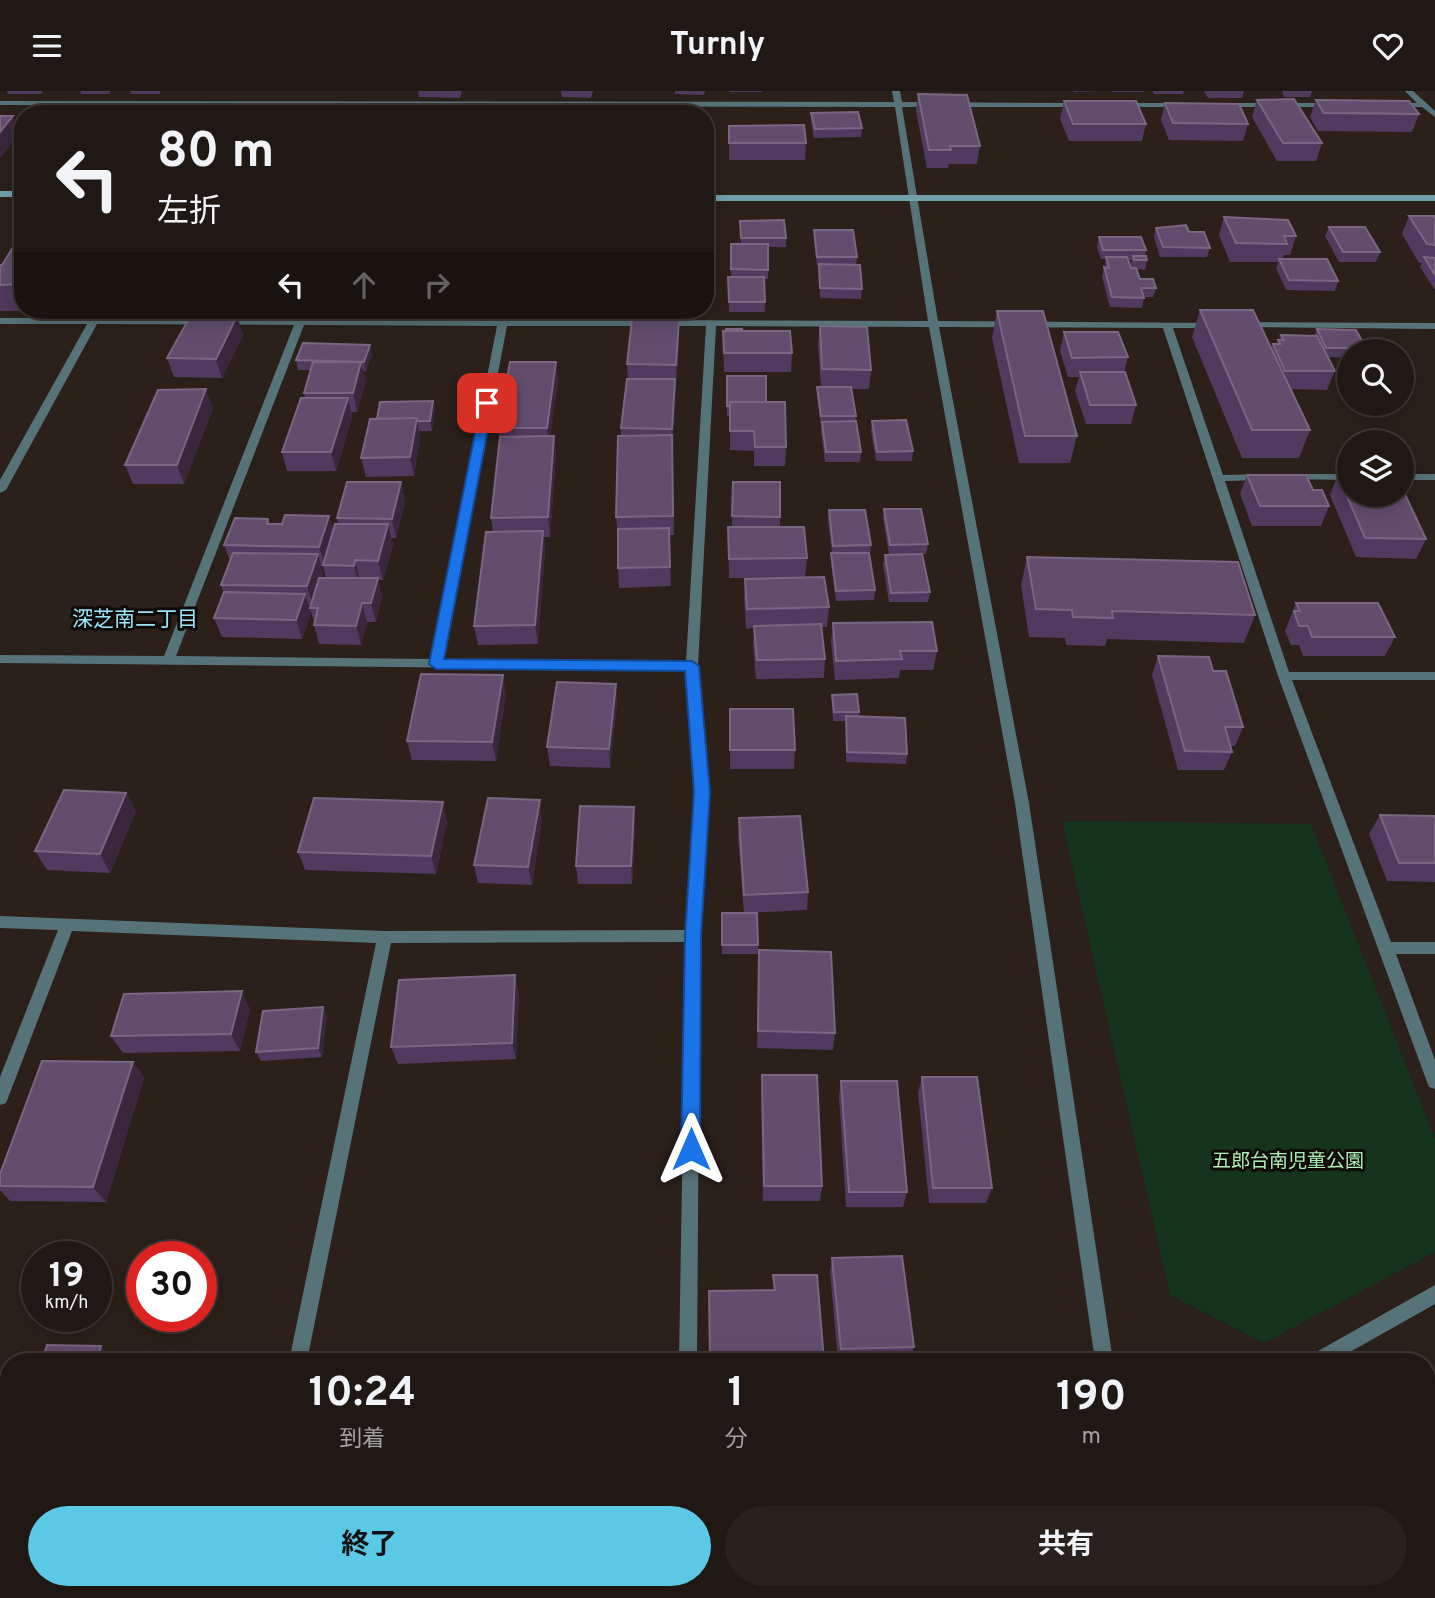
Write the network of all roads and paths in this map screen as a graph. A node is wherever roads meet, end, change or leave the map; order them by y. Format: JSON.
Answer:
{"nodes":[{"id":1,"x":210,"y":91,"type":"edge"},
{"id":2,"x":387,"y":91,"type":"edge"},
{"id":3,"x":896,"y":91,"type":"edge"},
{"id":4,"x":1409,"y":91,"type":"edge"},
{"id":5,"x":0,"y":103,"type":"edge"},
{"id":6,"x":203,"y":103,"type":"junction"},
{"id":7,"x":382,"y":103,"type":"junction"},
{"id":8,"x":899,"y":104,"type":"junction"},
{"id":9,"x":1092,"y":105,"type":"edge"},
{"id":10,"x":1106,"y":105,"type":"edge"},
{"id":11,"x":1189,"y":105,"type":"edge"},
{"id":12,"x":1217,"y":105,"type":"edge"},
{"id":13,"x":1341,"y":105,"type":"edge"},
{"id":14,"x":1382,"y":105,"type":"edge"},
{"id":15,"x":1424,"y":105,"type":"junction"},
{"id":16,"x":1435,"y":115,"type":"edge"},
{"id":17,"x":714,"y":198,"type":"edge"},
{"id":18,"x":1435,"y":198,"type":"edge"},
{"id":19,"x":914,"y":199,"type":"junction"},
{"id":20,"x":96,"y":319,"type":"edge"},
{"id":21,"x":0,"y":321,"type":"edge"},
{"id":22,"x":300,"y":321,"type":"junction"},
{"id":23,"x":94,"y":322,"type":"junction"},
{"id":24,"x":933,"y":323,"type":"junction"},
{"id":25,"x":502,"y":325,"type":"junction"},
{"id":26,"x":711,"y":325,"type":"junction"},
{"id":27,"x":1167,"y":325,"type":"junction"},
{"id":28,"x":1220,"y":325,"type":"edge"},
{"id":29,"x":1234,"y":325,"type":"edge"},
{"id":30,"x":1435,"y":326,"type":"edge"},
{"id":31,"x":1337,"y":477,"type":"edge"},
{"id":32,"x":1414,"y":477,"type":"edge"},
{"id":33,"x":1435,"y":477,"type":"edge"},
{"id":34,"x":1220,"y":478,"type":"junction"},
{"id":35,"x":0,"y":490,"type":"edge"},
{"id":36,"x":0,"y":659,"type":"edge"},
{"id":37,"x":168,"y":661,"type":"junction"},
{"id":38,"x":436,"y":664,"type":"junction"},
{"id":39,"x":692,"y":666,"type":"junction"},
{"id":40,"x":1284,"y":675,"type":"junction"},
{"id":41,"x":1435,"y":676,"type":"edge"},
{"id":42,"x":0,"y":922,"type":"edge"},
{"id":43,"x":68,"y":923,"type":"junction"},
{"id":44,"x":693,"y":936,"type":"junction"},
{"id":45,"x":385,"y":937,"type":"junction"},
{"id":46,"x":1388,"y":948,"type":"junction"},
{"id":47,"x":1435,"y":948,"type":"edge"},
{"id":48,"x":1435,"y":1082,"type":"edge"},
{"id":49,"x":0,"y":1098,"type":"edge"},
{"id":50,"x":1435,"y":1294,"type":"edge"},
{"id":51,"x":300,"y":1353,"type":"edge"},
{"id":52,"x":688,"y":1353,"type":"edge"},
{"id":53,"x":1103,"y":1353,"type":"edge"},
{"id":54,"x":1331,"y":1353,"type":"edge"}],
"edges":[{"from":1,"to":6,"type":"street"},
{"from":2,"to":7,"type":"street"},
{"from":3,"to":8,"type":"street"},
{"from":4,"to":15,"type":"street"},
{"from":5,"to":6,"type":"street"},
{"from":6,"to":7,"type":"street"},
{"from":7,"to":8,"type":"street"},
{"from":8,"to":9,"type":"street"},
{"from":8,"to":19,"type":"street"},
{"from":10,"to":11,"type":"street"},
{"from":12,"to":13,"type":"street"},
{"from":14,"to":15,"type":"street"},
{"from":15,"to":16,"type":"street"},
{"from":17,"to":19,"type":"street"},
{"from":18,"to":19,"type":"street"},
{"from":19,"to":24,"type":"street"},
{"from":20,"to":23,"type":"street"},
{"from":21,"to":23,"type":"street"},
{"from":22,"to":23,"type":"street"},
{"from":22,"to":25,"type":"street"},
{"from":22,"to":37,"type":"street"},
{"from":23,"to":35,"type":"street"},
{"from":24,"to":26,"type":"street"},
{"from":24,"to":27,"type":"street"},
{"from":24,"to":53,"type":"street"},
{"from":25,"to":26,"type":"street"},
{"from":25,"to":38,"type":"street"},
{"from":26,"to":39,"type":"street"},
{"from":27,"to":28,"type":"street"},
{"from":27,"to":34,"type":"street"},
{"from":29,"to":30,"type":"street"},
{"from":31,"to":34,"type":"street"},
{"from":32,"to":33,"type":"street"},
{"from":34,"to":40,"type":"street"},
{"from":36,"to":37,"type":"street"},
{"from":37,"to":38,"type":"street"},
{"from":38,"to":39,"type":"street"},
{"from":39,"to":44,"type":"street"},
{"from":40,"to":41,"type":"street"},
{"from":40,"to":46,"type":"street"},
{"from":42,"to":43,"type":"street"},
{"from":43,"to":45,"type":"street"},
{"from":43,"to":49,"type":"street"},
{"from":44,"to":45,"type":"street"},
{"from":44,"to":52,"type":"street"},
{"from":45,"to":51,"type":"street"},
{"from":46,"to":47,"type":"street"},
{"from":46,"to":48,"type":"street"},
{"from":50,"to":54,"type":"street"}]}
